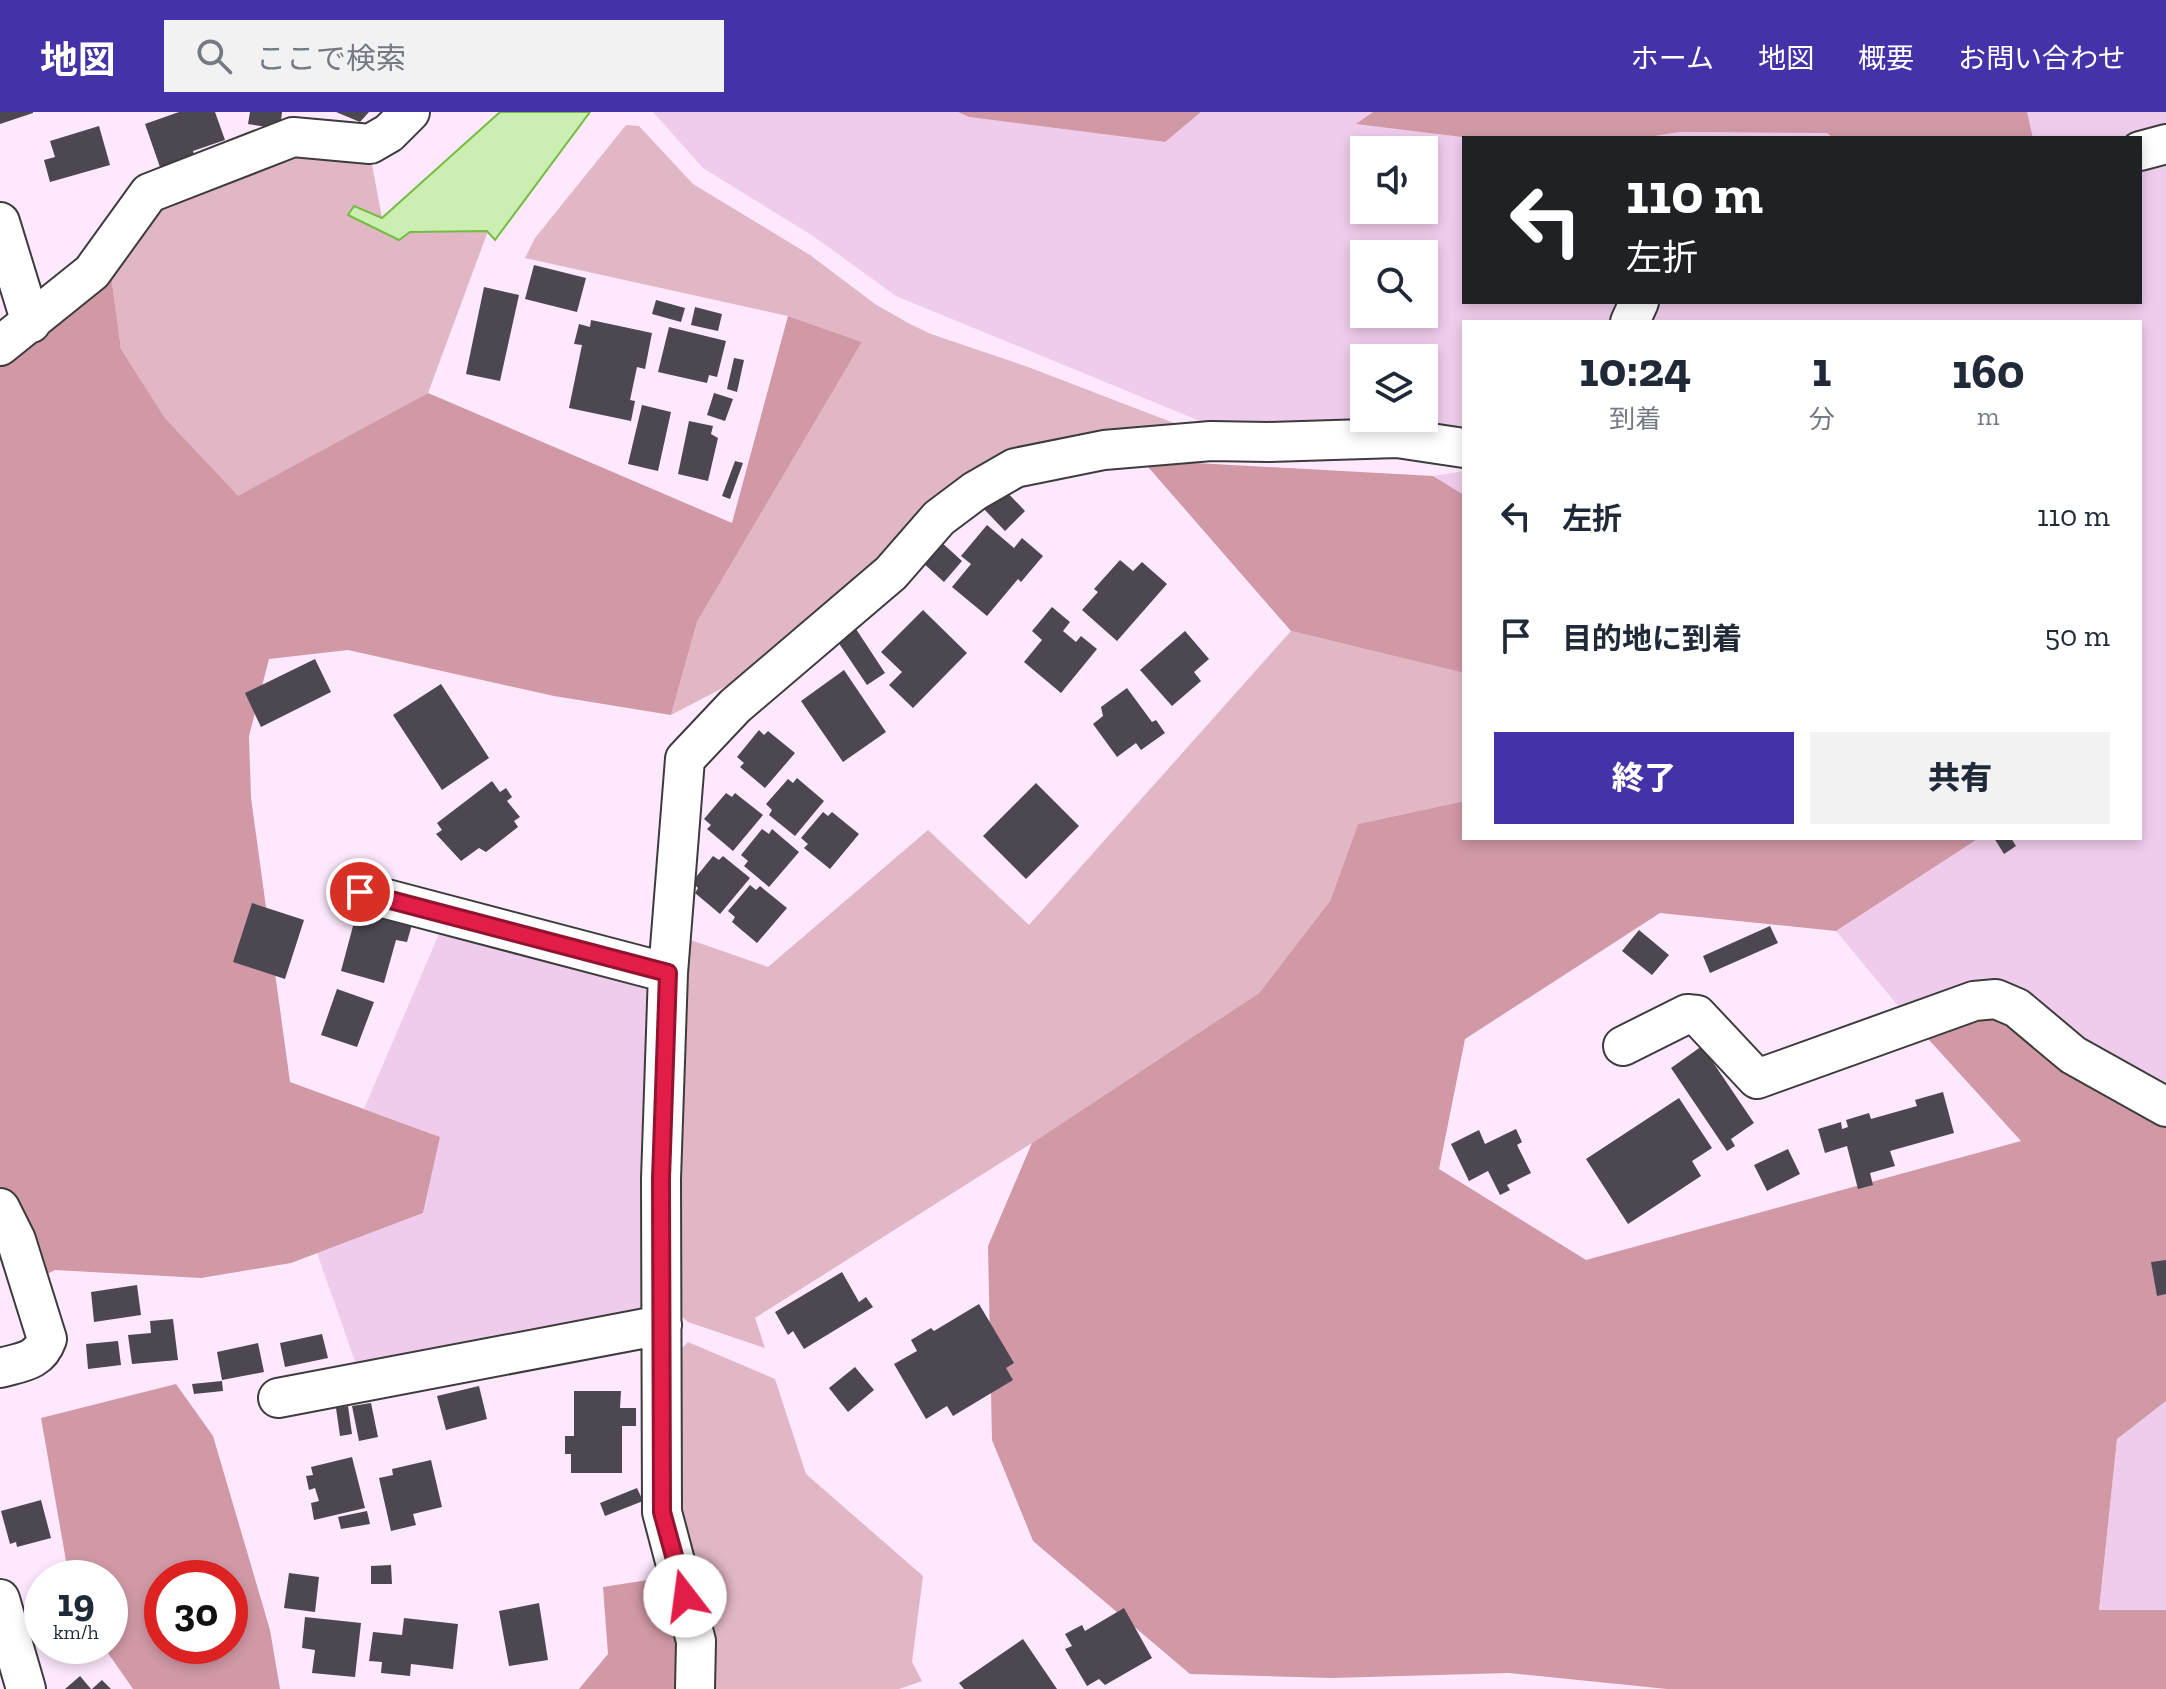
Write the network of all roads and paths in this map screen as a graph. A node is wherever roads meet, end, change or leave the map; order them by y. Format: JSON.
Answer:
{"nodes":[{"id":1,"x":410,"y":112,"type":"edge"},
{"id":2,"x":2166,"y":144,"type":"edge"},
{"id":3,"x":2142,"y":150,"type":"edge"},
{"id":4,"x":0,"y":222,"type":"edge"},
{"id":5,"x":31,"y":323,"type":"junction"},
{"id":6,"x":0,"y":346,"type":"edge"},
{"id":7,"x":1462,"y":448,"type":"edge"},
{"id":8,"x":360,"y":892,"type":"dead end"},
{"id":9,"x":668,"y":973,"type":"junction"},
{"id":10,"x":1623,"y":1046,"type":"dead end"},
{"id":11,"x":2166,"y":1107,"type":"edge"},
{"id":12,"x":0,"y":1208,"type":"edge"},
{"id":13,"x":662,"y":1325,"type":"junction"},
{"id":14,"x":0,"y":1368,"type":"edge"},
{"id":15,"x":278,"y":1398,"type":"dead end"},
{"id":16,"x":0,"y":1599,"type":"edge"},
{"id":17,"x":26,"y":1689,"type":"edge"},
{"id":18,"x":695,"y":1689,"type":"edge"}],
"edges":[{"from":1,"to":5,"type":"street"},
{"from":2,"to":3,"type":"street"},
{"from":4,"to":5,"type":"street"},
{"from":5,"to":6,"type":"street"},
{"from":7,"to":9,"type":"street"},
{"from":8,"to":9,"type":"street"},
{"from":9,"to":13,"type":"street"},
{"from":10,"to":11,"type":"street"},
{"from":12,"to":14,"type":"street"},
{"from":13,"to":15,"type":"street"},
{"from":13,"to":18,"type":"street"},
{"from":16,"to":17,"type":"street"}]}
